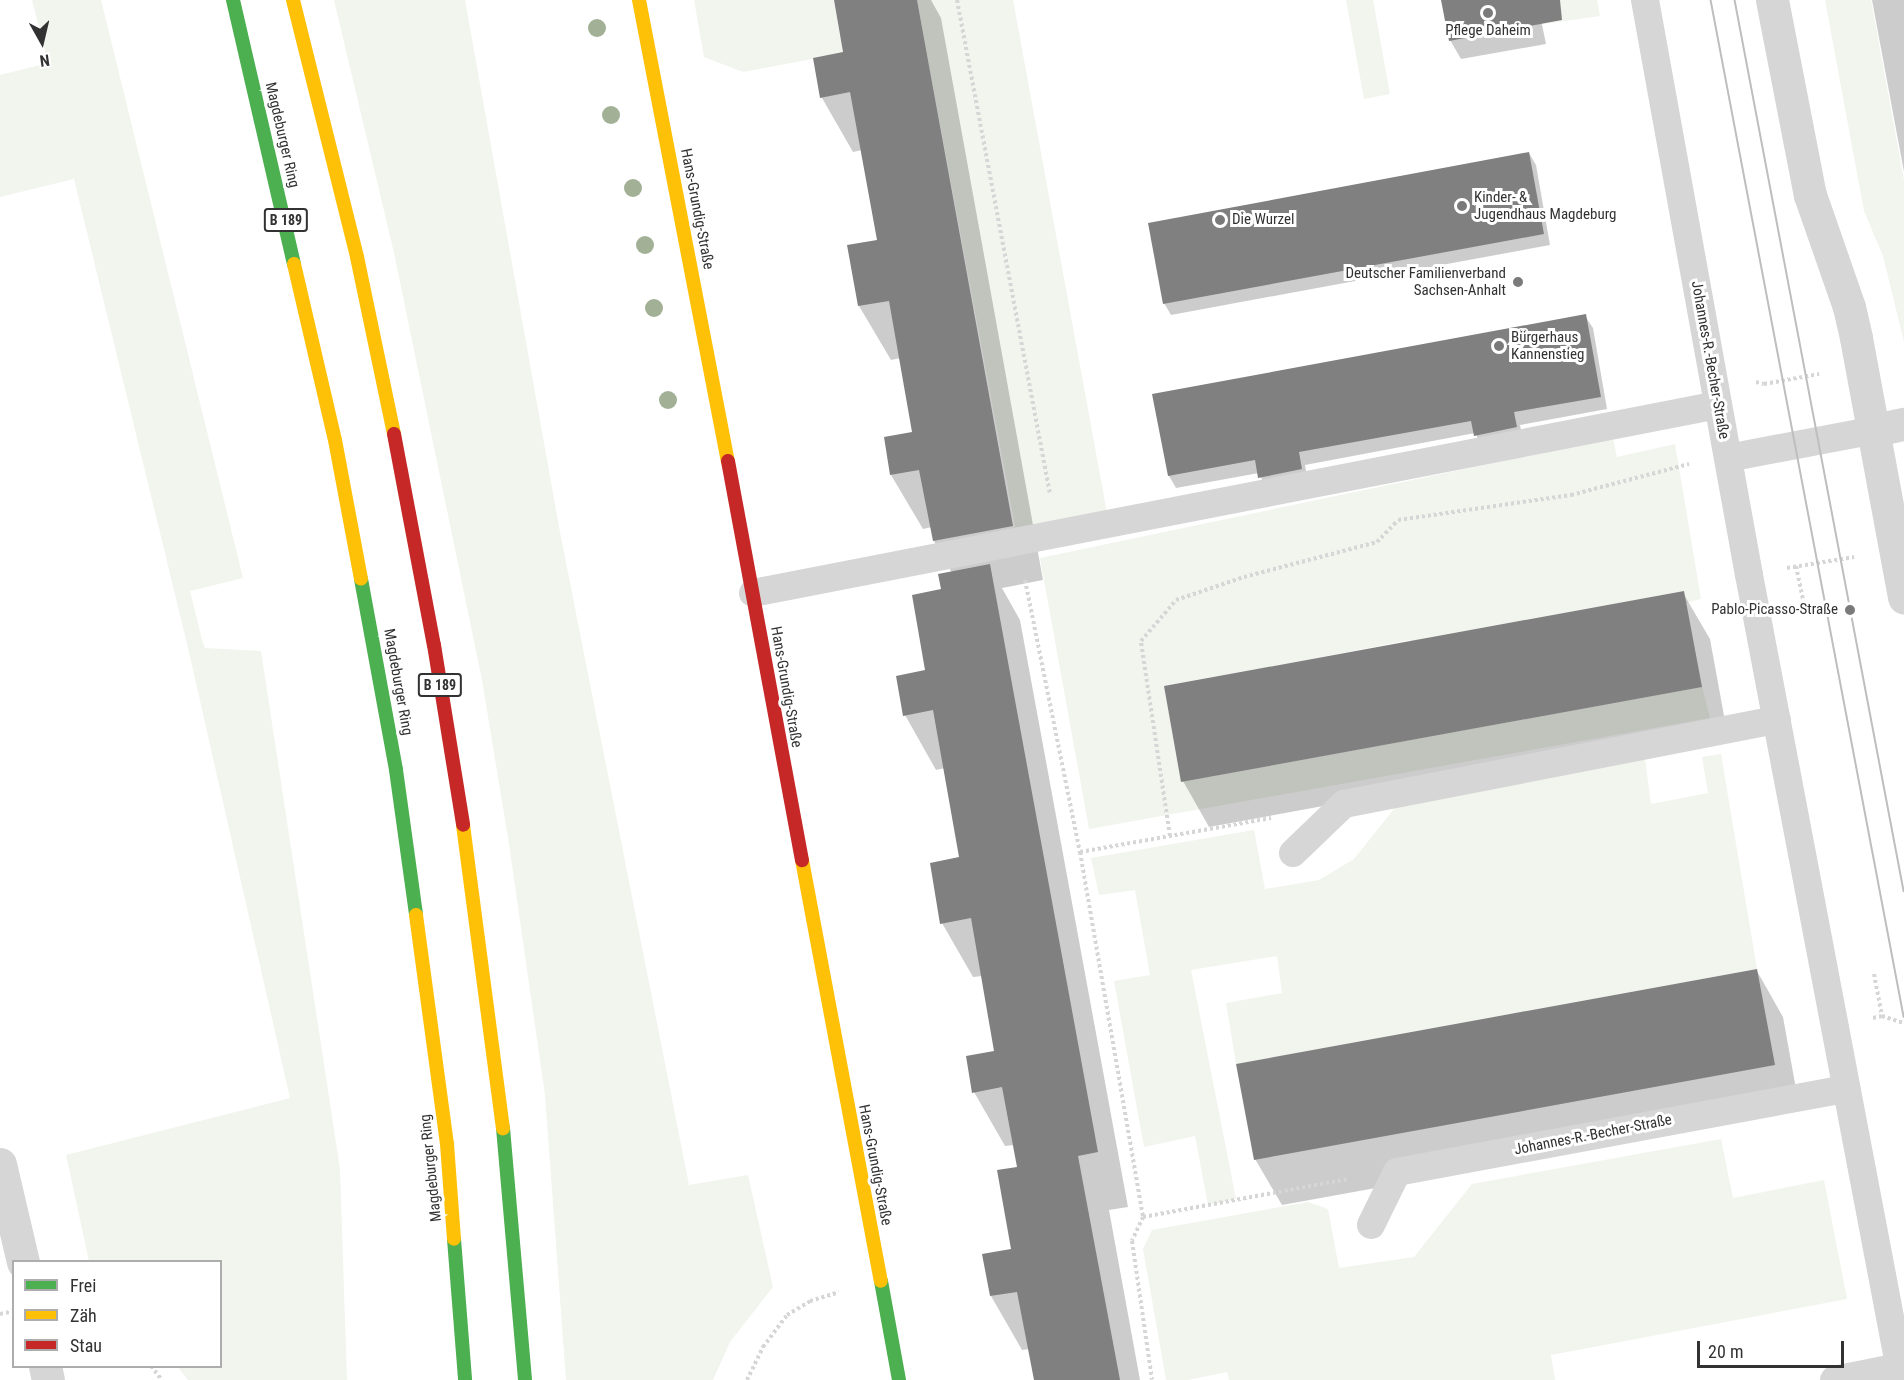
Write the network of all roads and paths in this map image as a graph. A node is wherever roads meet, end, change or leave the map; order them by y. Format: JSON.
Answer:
{"nodes":[{"id":1,"x":233,"y":0,"type":"edge"},
{"id":2,"x":293,"y":0,"type":"edge"},
{"id":3,"x":639,"y":0,"type":"edge"},
{"id":4,"x":957,"y":0,"type":"edge"},
{"id":5,"x":1646,"y":0,"type":"edge"},
{"id":6,"x":1773,"y":0,"type":"edge"},
{"id":7,"x":1826,"y":373,"type":"dead end"},
{"id":8,"x":1715,"y":393,"type":"junction"},
{"id":9,"x":1889,"y":427,"type":"edge"},
{"id":10,"x":1728,"y":458,"type":"junction"},
{"id":11,"x":1696,"y":463,"type":"dead end"},
{"id":12,"x":1057,"y":533,"type":"junction"},
{"id":13,"x":1018,"y":541,"type":"junction"},
{"id":14,"x":1895,"y":549,"type":"junction"},
{"id":15,"x":1796,"y":566,"type":"junction"},
{"id":16,"x":1749,"y":575,"type":"junction"},
{"id":17,"x":753,"y":593,"type":"junction"},
{"id":18,"x":1904,"y":598,"type":"edge"},
{"id":19,"x":1806,"y":614,"type":"dead end"},
{"id":20,"x":1777,"y":720,"type":"junction"},
{"id":21,"x":1274,"y":817,"type":"dead end"},
{"id":22,"x":1170,"y":836,"type":"junction"},
{"id":23,"x":1080,"y":852,"type":"junction"},
{"id":24,"x":1293,"y":853,"type":"dead end"},
{"id":25,"x":1874,"y":974,"type":"dead end"},
{"id":26,"x":1882,"y":1016,"type":"dead end"},
{"id":27,"x":1846,"y":1089,"type":"junction"},
{"id":28,"x":0,"y":1164,"type":"edge"},
{"id":29,"x":1397,"y":1172,"type":"junction"},
{"id":30,"x":1143,"y":1216,"type":"junction"},
{"id":31,"x":1371,"y":1225,"type":"dead end"},
{"id":32,"x":23,"y":1260,"type":"edge"},
{"id":33,"x":880,"y":1280,"type":"junction"},
{"id":34,"x":463,"y":1347,"type":"junction"},
{"id":35,"x":153,"y":1368,"type":"edge"},
{"id":36,"x":448,"y":1372,"type":"dead end"},
{"id":37,"x":1900,"y":1373,"type":"edge"},
{"id":38,"x":162,"y":1380,"type":"edge"},
{"id":39,"x":465,"y":1380,"type":"edge"},
{"id":40,"x":525,"y":1380,"type":"edge"},
{"id":41,"x":747,"y":1380,"type":"edge"},
{"id":42,"x":899,"y":1380,"type":"edge"},
{"id":43,"x":1152,"y":1380,"type":"edge"},
{"id":44,"x":1834,"y":1380,"type":"edge"}],
"edges":[{"from":1,"to":34,"type":"main road","name":"Magdeburger Ring","number":"B 189"},
{"from":2,"to":40,"type":"main road","number":"B 189"},
{"from":3,"to":17,"type":"main road","name":"Hans-Grundig-Straße"},
{"from":4,"to":12,"type":"path"},
{"from":5,"to":8,"type":"lane","name":"Johannes-R.-Becher-Straße"},
{"from":6,"to":9,"type":"street"},
{"from":7,"to":8,"type":"path"},
{"from":8,"to":10,"type":"lane","name":"Johannes-R.-Becher-Straße"},
{"from":8,"to":12,"type":"lane"},
{"from":9,"to":10,"type":"lane"},
{"from":9,"to":14,"type":"street"},
{"from":10,"to":16,"type":"lane","name":"Johannes-R.-Becher-Straße"},
{"from":11,"to":22,"type":"path"},
{"from":12,"to":13,"type":"lane"},
{"from":13,"to":17,"type":"lane"},
{"from":13,"to":23,"type":"path"},
{"from":14,"to":15,"type":"path"},
{"from":14,"to":18,"type":"street"},
{"from":15,"to":16,"type":"path"},
{"from":15,"to":19,"type":"path"},
{"from":16,"to":20,"type":"lane","name":"Johannes-R.-Becher-Straße"},
{"from":17,"to":33,"type":"main road","name":"Hans-Grundig-Straße"},
{"from":20,"to":24,"type":"lane"},
{"from":20,"to":27,"type":"lane","name":"Johannes-R.-Becher-Straße"},
{"from":21,"to":22,"type":"path"},
{"from":22,"to":23,"type":"path"},
{"from":23,"to":30,"type":"path"},
{"from":25,"to":26,"type":"path"},
{"from":27,"to":29,"type":"lane","name":"Johannes-R.-Becher-Straße"},
{"from":27,"to":37,"type":"lane","name":"Johannes-R.-Becher-Straße"},
{"from":28,"to":32,"type":"street"},
{"from":29,"to":30,"type":"path"},
{"from":29,"to":31,"type":"lane"},
{"from":30,"to":43,"type":"path"},
{"from":33,"to":41,"type":"path"},
{"from":33,"to":42,"type":"main road","name":"Hans-Grundig-Straße"},
{"from":34,"to":36,"type":"main road"},
{"from":34,"to":39,"type":"main road","name":"Magdeburger Ring","number":"B 189"},
{"from":35,"to":38,"type":"path"},
{"from":37,"to":44,"type":"lane"}]}
